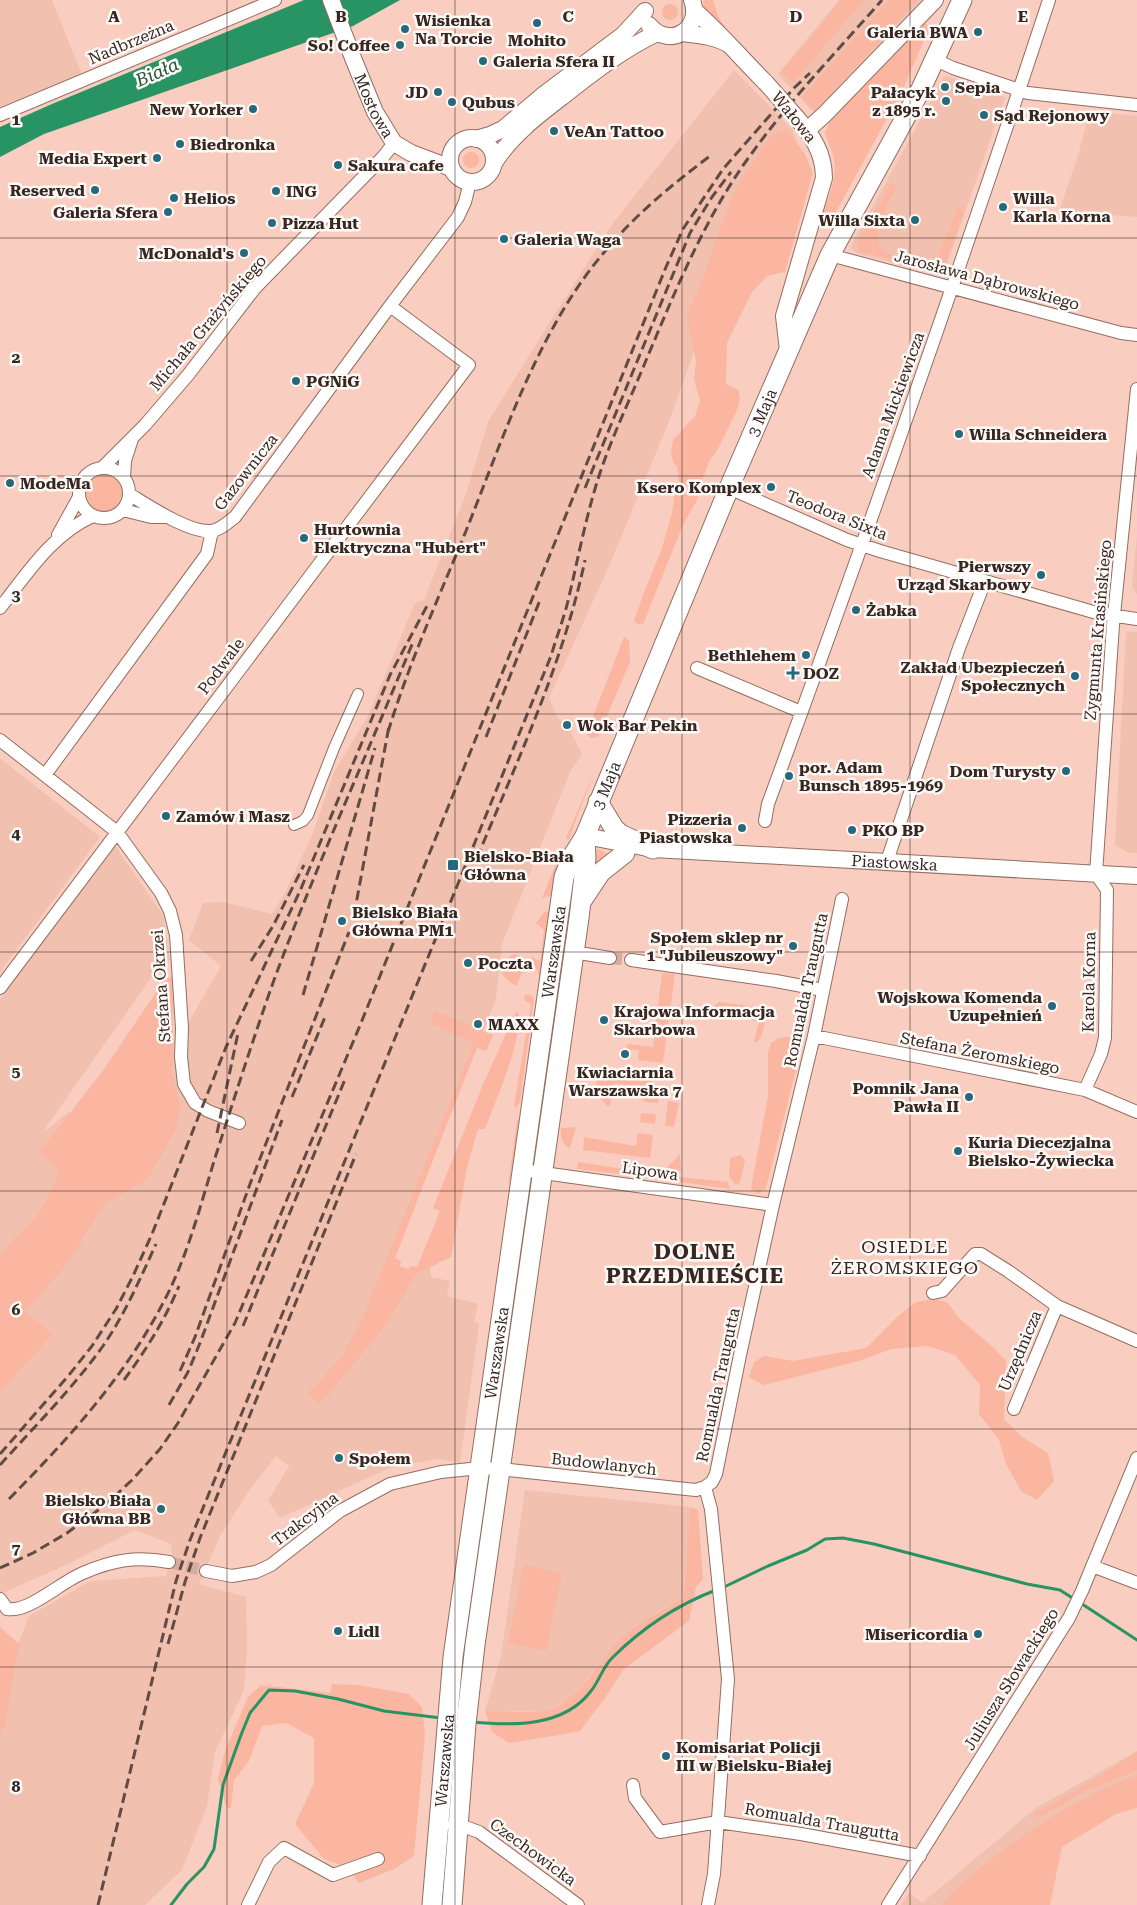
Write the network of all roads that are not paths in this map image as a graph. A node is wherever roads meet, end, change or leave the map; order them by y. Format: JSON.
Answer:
{"nodes":[{"id":1,"x":275,"y":0,"type":"edge"},
{"id":2,"x":332,"y":0,"type":"edge"},
{"id":3,"x":935,"y":0,"type":"edge"},
{"id":4,"x":962,"y":0,"type":"edge"},
{"id":5,"x":1049,"y":0,"type":"edge"},
{"id":6,"x":646,"y":5,"type":"edge"},
{"id":7,"x":694,"y":6,"type":"edge"},
{"id":8,"x":657,"y":33,"type":"junction"},
{"id":9,"x":682,"y":33,"type":"junction"},
{"id":10,"x":728,"y":44,"type":"junction"},
{"id":11,"x":936,"y":60,"type":"junction"},
{"id":12,"x":1019,"y":91,"type":"junction"},
{"id":13,"x":1137,"y":105,"type":"edge"},
{"id":14,"x":0,"y":116,"type":"edge"},
{"id":15,"x":807,"y":130,"type":"junction"},
{"id":16,"x":476,"y":138,"type":"junction"},
{"id":17,"x":394,"y":143,"type":"junction"},
{"id":18,"x":455,"y":145,"type":"junction"},
{"id":19,"x":419,"y":155,"type":"junction"},
{"id":20,"x":494,"y":163,"type":"junction"},
{"id":21,"x":451,"y":168,"type":"junction"},
{"id":22,"x":470,"y":182,"type":"junction"},
{"id":23,"x":830,"y":255,"type":"junction"},
{"id":24,"x":950,"y":288,"type":"junction"},
{"id":25,"x":390,"y":306,"type":"junction"},
{"id":26,"x":1137,"y":335,"type":"edge"},
{"id":27,"x":788,"y":350,"type":"junction"},
{"id":28,"x":1137,"y":389,"type":"edge"},
{"id":29,"x":132,"y":438,"type":"junction"},
{"id":30,"x":102,"y":468,"type":"junction"},
{"id":31,"x":124,"y":478,"type":"junction"},
{"id":32,"x":729,"y":488,"type":"junction"},
{"id":33,"x":129,"y":494,"type":"junction"},
{"id":34,"x":79,"y":497,"type":"junction"},
{"id":35,"x":123,"y":510,"type":"junction"},
{"id":36,"x":93,"y":516,"type":"junction"},
{"id":37,"x":166,"y":517,"type":"junction"},
{"id":38,"x":212,"y":531,"type":"junction"},
{"id":39,"x":55,"y":540,"type":"junction"},
{"id":40,"x":861,"y":544,"type":"junction"},
{"id":41,"x":985,"y":581,"type":"junction"},
{"id":42,"x":0,"y":608,"type":"edge"},
{"id":43,"x":1114,"y":617,"type":"junction"},
{"id":44,"x":1137,"y":619,"type":"edge"},
{"id":45,"x":697,"y":668,"type":"dead end"},
{"id":46,"x":358,"y":694,"type":"dead end"},
{"id":47,"x":801,"y":712,"type":"junction"},
{"id":48,"x":0,"y":740,"type":"edge"},
{"id":49,"x":45,"y":775,"type":"junction"},
{"id":50,"x":598,"y":802,"type":"junction"},
{"id":51,"x":765,"y":820,"type":"dead end"},
{"id":52,"x":294,"y":825,"type":"dead end"},
{"id":53,"x":117,"y":832,"type":"junction"},
{"id":54,"x":585,"y":836,"type":"junction"},
{"id":55,"x":653,"y":849,"type":"junction"},
{"id":56,"x":625,"y":853,"type":"junction"},
{"id":57,"x":887,"y":861,"type":"junction"},
{"id":58,"x":1096,"y":874,"type":"junction"},
{"id":59,"x":1137,"y":876,"type":"edge"},
{"id":60,"x":842,"y":899,"type":"dead end"},
{"id":61,"x":580,"y":904,"type":"junction"},
{"id":62,"x":574,"y":952,"type":"junction"},
{"id":63,"x":610,"y":958,"type":"tunnel mouth"},
{"id":64,"x":631,"y":960,"type":"tunnel mouth"},
{"id":65,"x":0,"y":988,"type":"edge"},
{"id":66,"x":823,"y":990,"type":"junction"},
{"id":67,"x":814,"y":1036,"type":"junction"},
{"id":68,"x":1085,"y":1090,"type":"junction"},
{"id":69,"x":1137,"y":1112,"type":"edge"},
{"id":70,"x":239,"y":1123,"type":"dead end"},
{"id":71,"x":522,"y":1170,"type":"junction"},
{"id":72,"x":542,"y":1173,"type":"junction"},
{"id":73,"x":773,"y":1205,"type":"junction"},
{"id":74,"x":933,"y":1294,"type":"dead end"},
{"id":75,"x":1056,"y":1306,"type":"junction"},
{"id":76,"x":1137,"y":1341,"type":"edge"},
{"id":77,"x":1014,"y":1409,"type":"dead end"},
{"id":78,"x":1137,"y":1458,"type":"edge"},
{"id":79,"x":480,"y":1468,"type":"junction"},
{"id":80,"x":500,"y":1469,"type":"junction"},
{"id":81,"x":704,"y":1487,"type":"junction"},
{"id":82,"x":169,"y":1562,"type":"tunnel mouth"},
{"id":83,"x":1092,"y":1566,"type":"junction"},
{"id":84,"x":206,"y":1571,"type":"tunnel mouth"},
{"id":85,"x":1137,"y":1582,"type":"edge"},
{"id":86,"x":0,"y":1599,"type":"edge"},
{"id":87,"x":633,"y":1785,"type":"dead end"},
{"id":88,"x":718,"y":1822,"type":"junction"},
{"id":89,"x":438,"y":1824,"type":"junction"},
{"id":90,"x":459,"y":1826,"type":"junction"},
{"id":91,"x":920,"y":1856,"type":"junction"},
{"id":92,"x":378,"y":1859,"type":"dead end"},
{"id":93,"x":248,"y":1905,"type":"edge"},
{"id":94,"x":432,"y":1905,"type":"edge"},
{"id":95,"x":452,"y":1905,"type":"edge"},
{"id":96,"x":578,"y":1905,"type":"edge"},
{"id":97,"x":708,"y":1905,"type":"edge"},
{"id":98,"x":888,"y":1905,"type":"edge"}],
"edges":[{"from":1,"to":14,"type":"street","name":"Nadbrzeżna"},
{"from":2,"to":17,"type":"street","name":"Mostowa"},
{"from":3,"to":15,"type":"street"},
{"from":4,"to":11,"type":"main road","name":"3 Maja"},
{"from":5,"to":12,"type":"street","name":"Adama Mickiewicza"},
{"from":6,"to":8,"type":"street"},
{"from":6,"to":16,"type":"street"},
{"from":7,"to":9,"type":"street"},
{"from":7,"to":10,"type":"street","name":"Wałowa"},
{"from":8,"to":9,"type":"street","name":"Wałowa"},
{"from":8,"to":20,"type":"street"},
{"from":9,"to":10,"type":"street","name":"Wałowa"},
{"from":10,"to":15,"type":"street","name":"Wałowa","bridge":true},
{"from":11,"to":12,"type":"street"},
{"from":11,"to":23,"type":"main road","name":"3 Maja"},
{"from":12,"to":13,"type":"street"},
{"from":12,"to":24,"type":"street","name":"Adama Mickiewicza"},
{"from":15,"to":27,"type":"street","name":"Wałowa"},
{"from":16,"to":18,"type":"street"},
{"from":16,"to":20,"type":"street"},
{"from":17,"to":19,"type":"street","name":"Mostowa"},
{"from":17,"to":29,"type":"street","name":"Michała Grażyńskiego"},
{"from":18,"to":19,"type":"street"},
{"from":18,"to":21,"type":"street"},
{"from":19,"to":21,"type":"street","name":"Mostowa"},
{"from":20,"to":22,"type":"street"},
{"from":21,"to":22,"type":"street"},
{"from":22,"to":25,"type":"street","name":"Gazownicza"},
{"from":23,"to":24,"type":"street","name":"Jarosława Dąbrowskiego"},
{"from":23,"to":27,"type":"main road","name":"3 Maja"},
{"from":24,"to":26,"type":"street","name":"Jarosława Dąbrowskiego"},
{"from":24,"to":40,"type":"street","name":"Adama Mickiewicza"},
{"from":25,"to":38,"type":"street","name":"Gazownicza"},
{"from":25,"to":53,"type":"street","name":"Podwale"},
{"from":27,"to":32,"type":"main road","name":"3 Maja"},
{"from":28,"to":43,"type":"street","name":"Zygmunta Krasińskiego"},
{"from":29,"to":30,"type":"street","name":"Michała Grażyńskiego"},
{"from":29,"to":31,"type":"street","name":"Michała Grażyńskiego"},
{"from":30,"to":31,"type":"street"},
{"from":30,"to":34,"type":"street"},
{"from":31,"to":33,"type":"street"},
{"from":32,"to":40,"type":"street","name":"Teodora Sixta"},
{"from":32,"to":50,"type":"main road","name":"3 Maja"},
{"from":33,"to":35,"type":"street"},
{"from":33,"to":37,"type":"street"},
{"from":34,"to":36,"type":"street"},
{"from":34,"to":39,"type":"street"},
{"from":35,"to":36,"type":"street"},
{"from":35,"to":37,"type":"street"},
{"from":36,"to":39,"type":"street"},
{"from":37,"to":38,"type":"street"},
{"from":38,"to":49,"type":"street","name":"Gazownicza"},
{"from":39,"to":42,"type":"street"},
{"from":40,"to":41,"type":"street","name":"Teodora Sixta"},
{"from":40,"to":47,"type":"street","name":"Adama Mickiewicza"},
{"from":41,"to":43,"type":"street","name":"Teodora Sixta"},
{"from":41,"to":57,"type":"street"},
{"from":43,"to":44,"type":"street","name":"Teodora Sixta"},
{"from":43,"to":58,"type":"street","name":"Zygmunta Krasińskiego"},
{"from":45,"to":47,"type":"street"},
{"from":46,"to":52,"type":"street"},
{"from":47,"to":51,"type":"street","name":"Adama Mickiewicza"},
{"from":48,"to":49,"type":"street","name":"Stefana Okrzei"},
{"from":49,"to":53,"type":"street","name":"Stefana Okrzei"},
{"from":50,"to":54,"type":"main road","name":"3 Maja"},
{"from":50,"to":55,"type":"main road"},
{"from":53,"to":65,"type":"street","name":"Podwale"},
{"from":53,"to":70,"type":"street","name":"Stefana Okrzei"},
{"from":54,"to":55,"type":"street","name":"Piastowska"},
{"from":54,"to":56,"type":"street","name":"Piastowska"},
{"from":54,"to":61,"type":"main road","name":"Warszawska"},
{"from":54,"to":71,"type":"main road","name":"Warszawska"},
{"from":55,"to":56,"type":"street","name":"Piastowska"},
{"from":55,"to":57,"type":"street","name":"Piastowska"},
{"from":56,"to":61,"type":"main road"},
{"from":57,"to":58,"type":"street","name":"Piastowska"},
{"from":58,"to":59,"type":"street","name":"Piastowska"},
{"from":58,"to":68,"type":"street","name":"Karola Korna"},
{"from":60,"to":66,"type":"street","name":"Romualda Traugutta"},
{"from":61,"to":62,"type":"main road","name":"Warszawska"},
{"from":62,"to":63,"type":"street"},
{"from":62,"to":72,"type":"main road","name":"Warszawska"},
{"from":64,"to":66,"type":"street"},
{"from":66,"to":67,"type":"street","name":"Romualda Traugutta"},
{"from":67,"to":68,"type":"street","name":"Stefana Żeromskiego"},
{"from":67,"to":73,"type":"street","name":"Romualda Traugutta"},
{"from":68,"to":69,"type":"street","name":"Stefana Żeromskiego"},
{"from":71,"to":72,"type":"street","name":"Lipowa"},
{"from":71,"to":79,"type":"main road","name":"Warszawska"},
{"from":72,"to":73,"type":"street","name":"Lipowa"},
{"from":72,"to":80,"type":"main road","name":"Warszawska"},
{"from":73,"to":81,"type":"street","name":"Romualda Traugutta"},
{"from":74,"to":75,"type":"street"},
{"from":75,"to":76,"type":"street"},
{"from":75,"to":77,"type":"street","name":"Urzędnicza"},
{"from":78,"to":83,"type":"street","name":"Juliusza Słowackiego"},
{"from":79,"to":80,"type":"street"},
{"from":79,"to":84,"type":"street","name":"Trakcyjna"},
{"from":79,"to":89,"type":"main road","name":"Warszawska"},
{"from":80,"to":81,"type":"street","name":"Budowlanych"},
{"from":80,"to":90,"type":"main road","name":"Warszawska"},
{"from":81,"to":88,"type":"street","name":"Romualda Traugutta"},
{"from":82,"to":86,"type":"street"},
{"from":83,"to":85,"type":"street"},
{"from":83,"to":91,"type":"street","name":"Juliusza Słowackiego"},
{"from":87,"to":88,"type":"street","name":"Romualda Traugutta"},
{"from":88,"to":91,"type":"street","name":"Romualda Traugutta"},
{"from":88,"to":97,"type":"street","name":"Romualda Traugutta"},
{"from":89,"to":90,"type":"street","name":"Czechowicka"},
{"from":89,"to":94,"type":"main road","name":"Warszawska"},
{"from":90,"to":95,"type":"main road","name":"Warszawska"},
{"from":90,"to":96,"type":"street","name":"Czechowicka"},
{"from":91,"to":98,"type":"street","name":"Juliusza Słowackiego"},
{"from":92,"to":93,"type":"street"}]}
